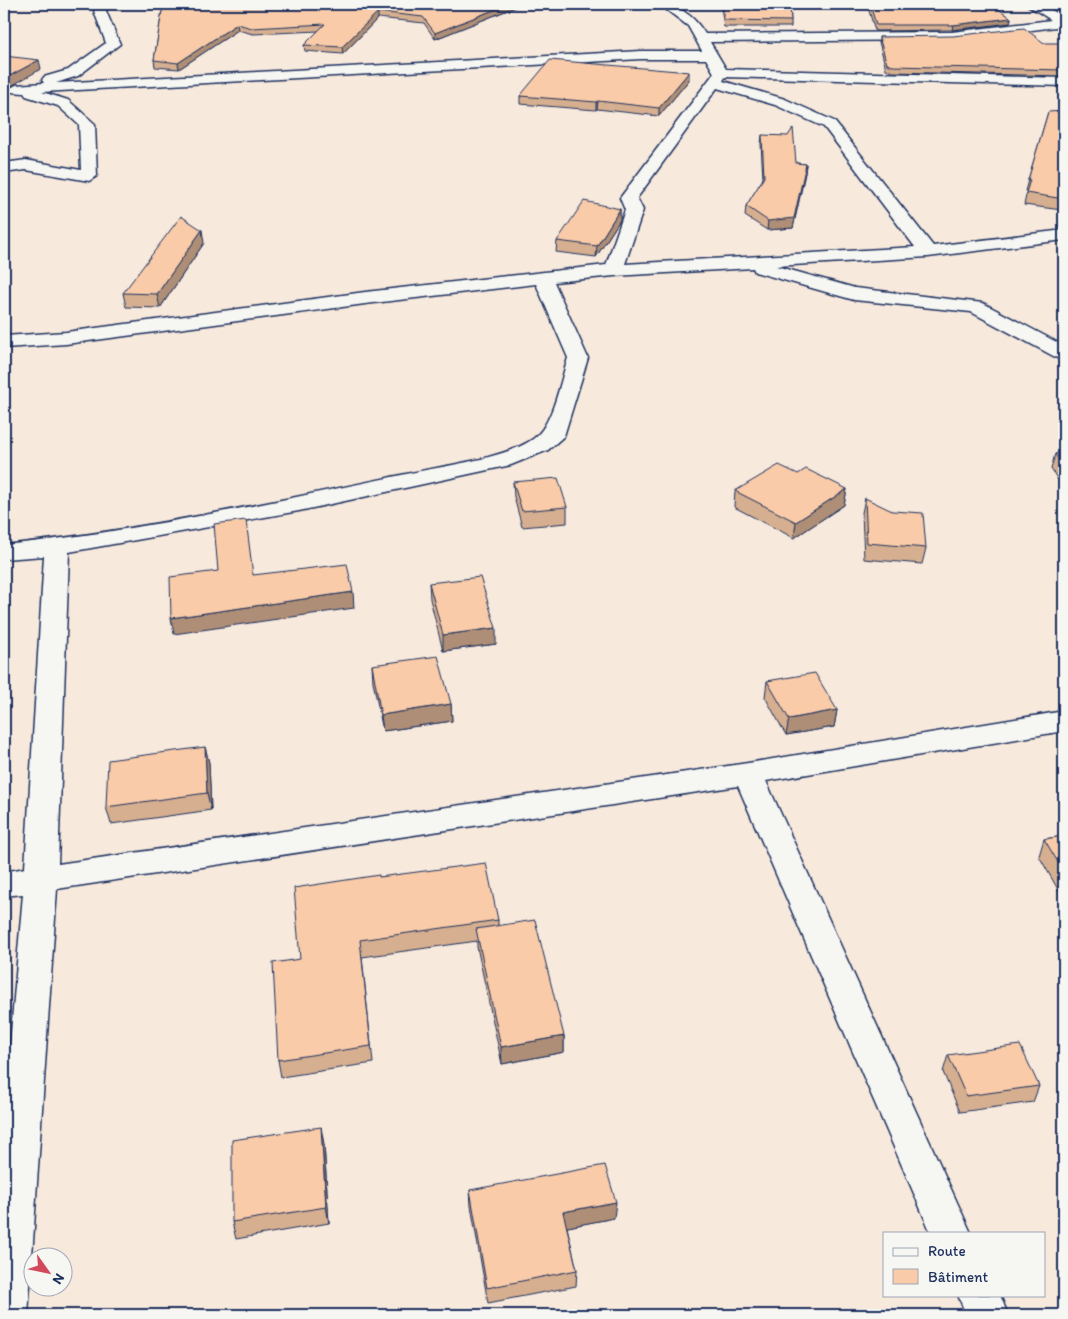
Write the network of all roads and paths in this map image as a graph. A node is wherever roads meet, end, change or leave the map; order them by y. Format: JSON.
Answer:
{"nodes":[{"id":1,"x":104,"y":4,"type":"edge"},
{"id":2,"x":665,"y":4,"type":"edge"},
{"id":3,"x":1032,"y":4,"type":"edge"},
{"id":4,"x":1064,"y":22,"type":"edge"},
{"id":5,"x":701,"y":38,"type":"junction"},
{"id":6,"x":711,"y":55,"type":"junction"},
{"id":7,"x":718,"y":78,"type":"junction"},
{"id":8,"x":1064,"y":82,"type":"edge"},
{"id":9,"x":10,"y":89,"type":"edge"},
{"id":10,"x":4,"y":168,"type":"edge"},
{"id":11,"x":1064,"y":236,"type":"edge"},
{"id":12,"x":928,"y":252,"type":"junction"},
{"id":13,"x":741,"y":262,"type":"junction"},
{"id":14,"x":614,"y":270,"type":"junction"},
{"id":15,"x":543,"y":278,"type":"junction"},
{"id":16,"x":4,"y":342,"type":"edge"},
{"id":17,"x":1064,"y":354,"type":"edge"},
{"id":18,"x":58,"y":547,"type":"junction"},
{"id":19,"x":4,"y":552,"type":"edge"},
{"id":20,"x":1064,"y":721,"type":"edge"},
{"id":21,"x":748,"y":774,"type":"junction"},
{"id":22,"x":41,"y":878,"type":"junction"},
{"id":23,"x":4,"y":884,"type":"edge"},
{"id":24,"x":951,"y":1232,"type":"edge"},
{"id":25,"x":978,"y":1296,"type":"edge"},
{"id":26,"x":7,"y":1315,"type":"edge"},
{"id":27,"x":987,"y":1315,"type":"edge"}],
"edges":[{"from":1,"to":9,"type":"street"},
{"from":2,"to":5,"type":"street"},
{"from":3,"to":4,"type":"street"},
{"from":4,"to":5,"type":"street"},
{"from":5,"to":6,"type":"street"},
{"from":6,"to":7,"type":"street"},
{"from":6,"to":9,"type":"street"},
{"from":7,"to":8,"type":"street"},
{"from":7,"to":12,"type":"street"},
{"from":7,"to":14,"type":"street"},
{"from":9,"to":10,"type":"street"},
{"from":11,"to":12,"type":"street"},
{"from":12,"to":13,"type":"street"},
{"from":13,"to":14,"type":"street"},
{"from":13,"to":17,"type":"street"},
{"from":14,"to":15,"type":"street"},
{"from":15,"to":16,"type":"street"},
{"from":15,"to":18,"type":"street"},
{"from":18,"to":19,"type":"street"},
{"from":18,"to":22,"type":"street"},
{"from":20,"to":21,"type":"street"},
{"from":21,"to":22,"type":"street"},
{"from":21,"to":24,"type":"street"},
{"from":22,"to":23,"type":"street"},
{"from":22,"to":26,"type":"street"},
{"from":25,"to":27,"type":"street"}]}
